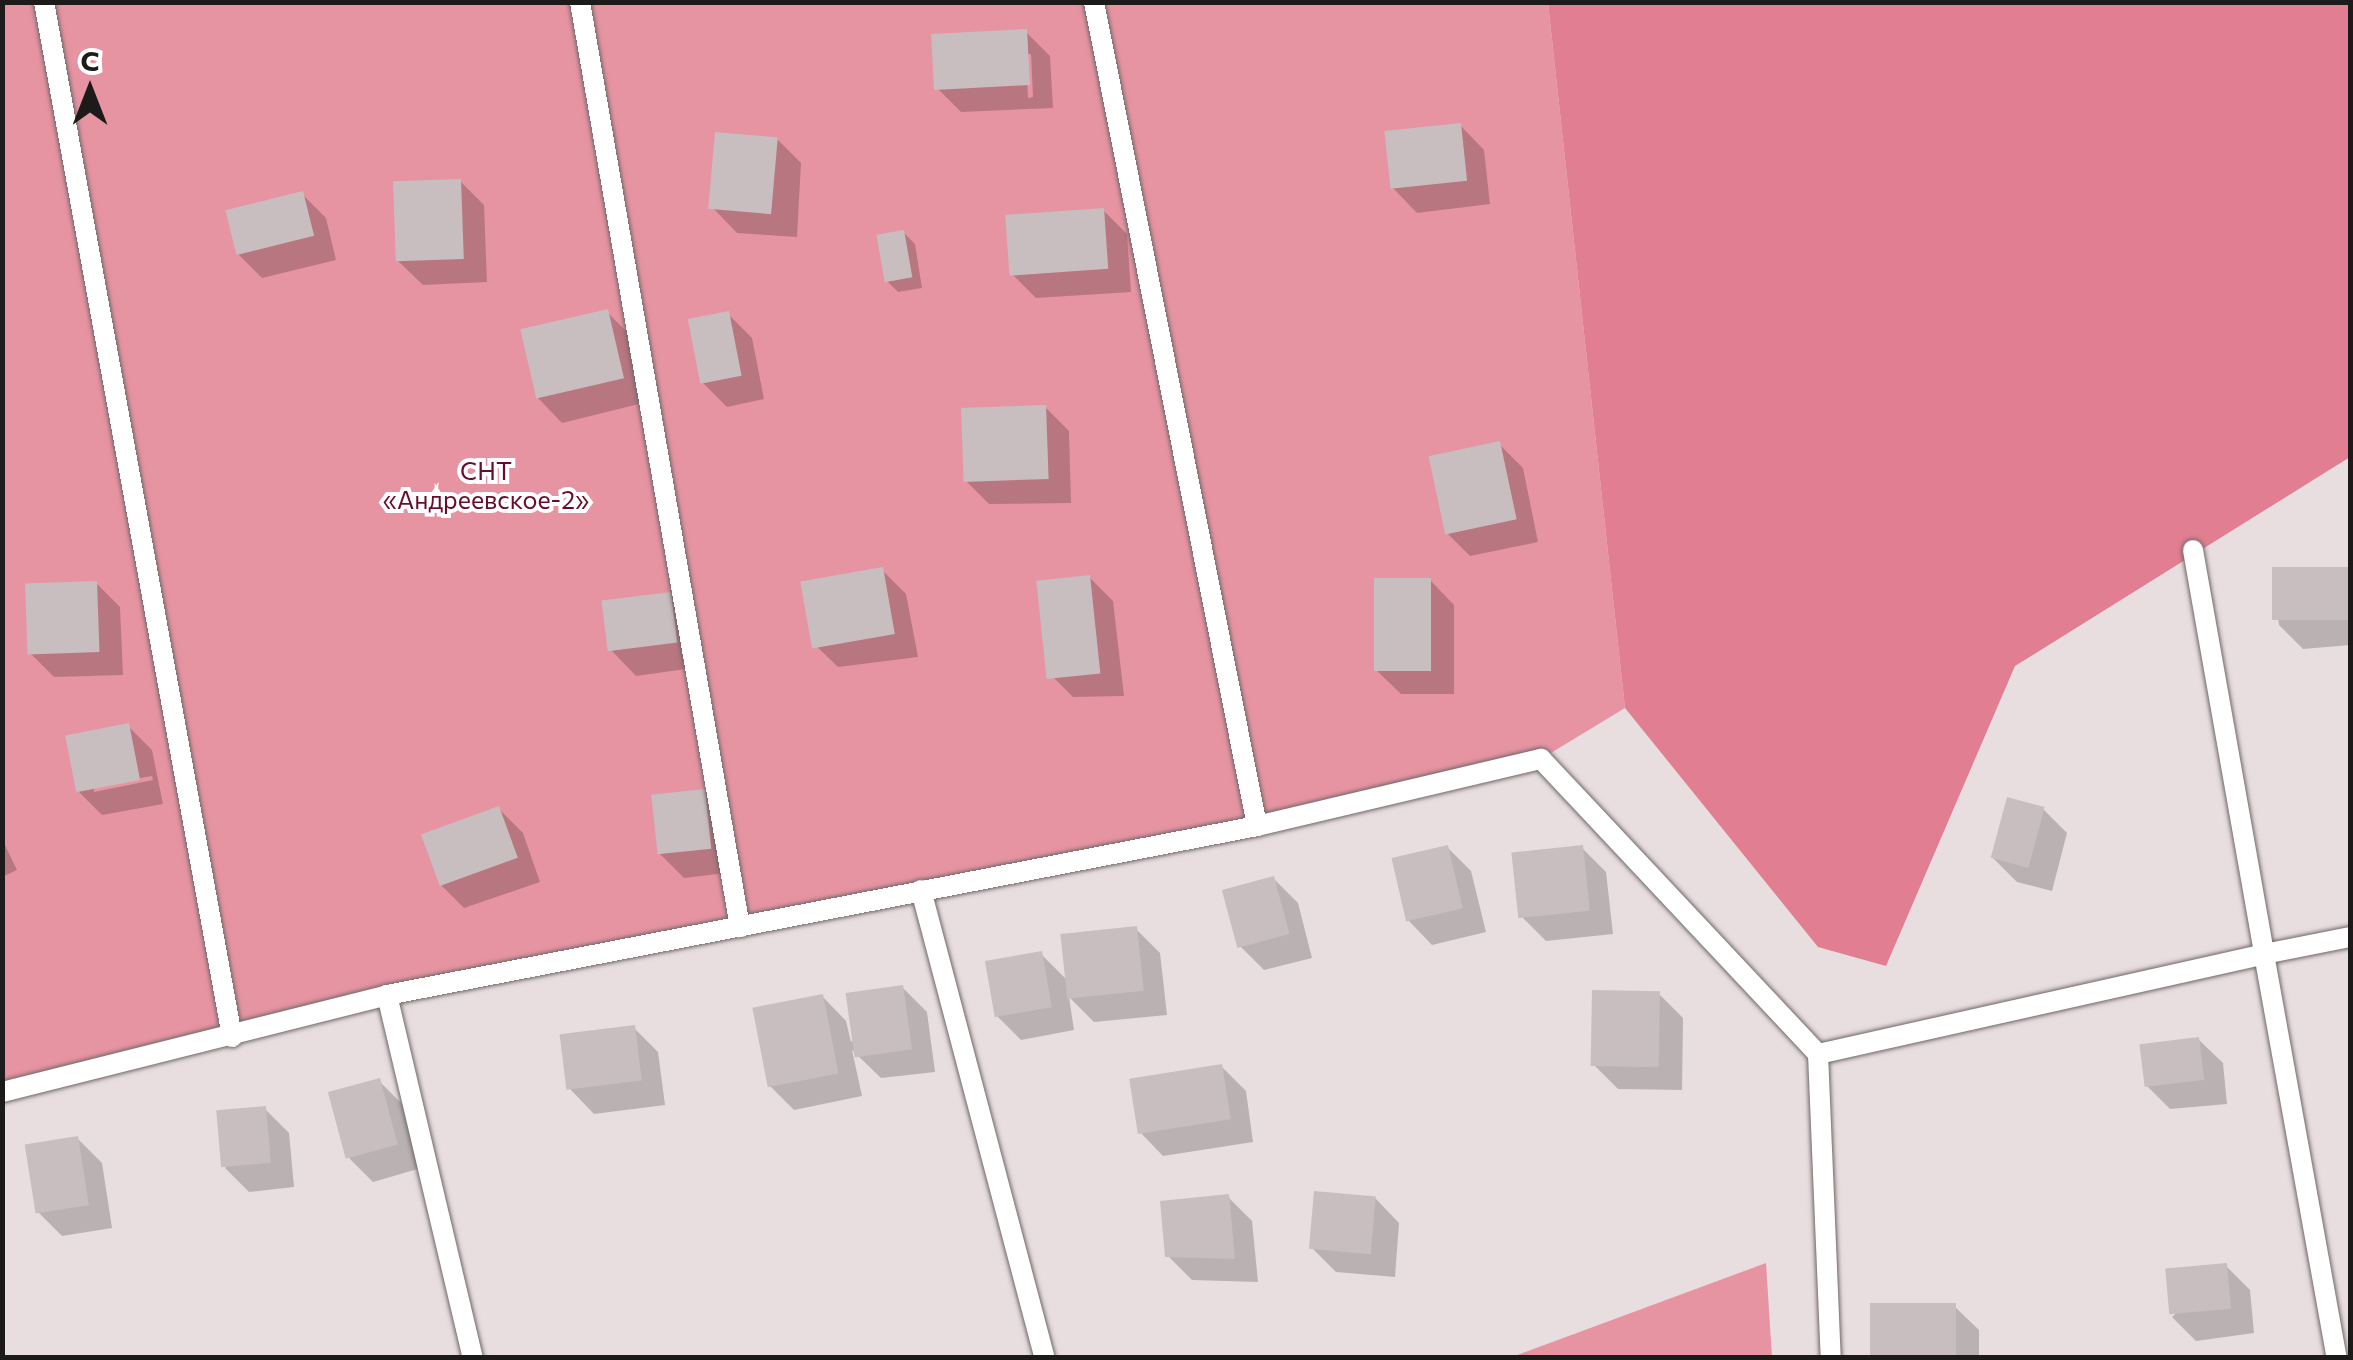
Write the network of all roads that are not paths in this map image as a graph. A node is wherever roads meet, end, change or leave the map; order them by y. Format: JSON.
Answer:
{"nodes":[{"id":1,"x":44,"y":2,"type":"edge"},
{"id":2,"x":580,"y":2,"type":"edge"},
{"id":3,"x":1094,"y":2,"type":"edge"},
{"id":4,"x":2193,"y":550,"type":"dead end"},
{"id":5,"x":1256,"y":826,"type":"junction"},
{"id":6,"x":921,"y":890,"type":"junction"},
{"id":7,"x":740,"y":927,"type":"junction"},
{"id":8,"x":2350,"y":938,"type":"edge"},
{"id":9,"x":2264,"y":954,"type":"junction"},
{"id":10,"x":387,"y":994,"type":"junction"},
{"id":11,"x":232,"y":1038,"type":"junction"},
{"id":12,"x":1818,"y":1054,"type":"junction"},
{"id":13,"x":2,"y":1092,"type":"edge"},
{"id":14,"x":473,"y":1358,"type":"edge"},
{"id":15,"x":1045,"y":1358,"type":"edge"},
{"id":16,"x":1831,"y":1358,"type":"edge"},
{"id":17,"x":2337,"y":1358,"type":"edge"}],
"edges":[{"from":1,"to":11,"type":"lane"},
{"from":2,"to":7,"type":"lane"},
{"from":3,"to":5,"type":"lane"},
{"from":4,"to":9,"type":"lane"},
{"from":5,"to":6,"type":"lane"},
{"from":5,"to":12,"type":"lane"},
{"from":6,"to":7,"type":"lane"},
{"from":6,"to":15,"type":"lane"},
{"from":7,"to":10,"type":"lane"},
{"from":8,"to":9,"type":"lane"},
{"from":9,"to":12,"type":"lane"},
{"from":9,"to":17,"type":"lane"},
{"from":10,"to":11,"type":"lane"},
{"from":10,"to":14,"type":"lane"},
{"from":11,"to":13,"type":"lane"},
{"from":12,"to":16,"type":"lane"}]}
